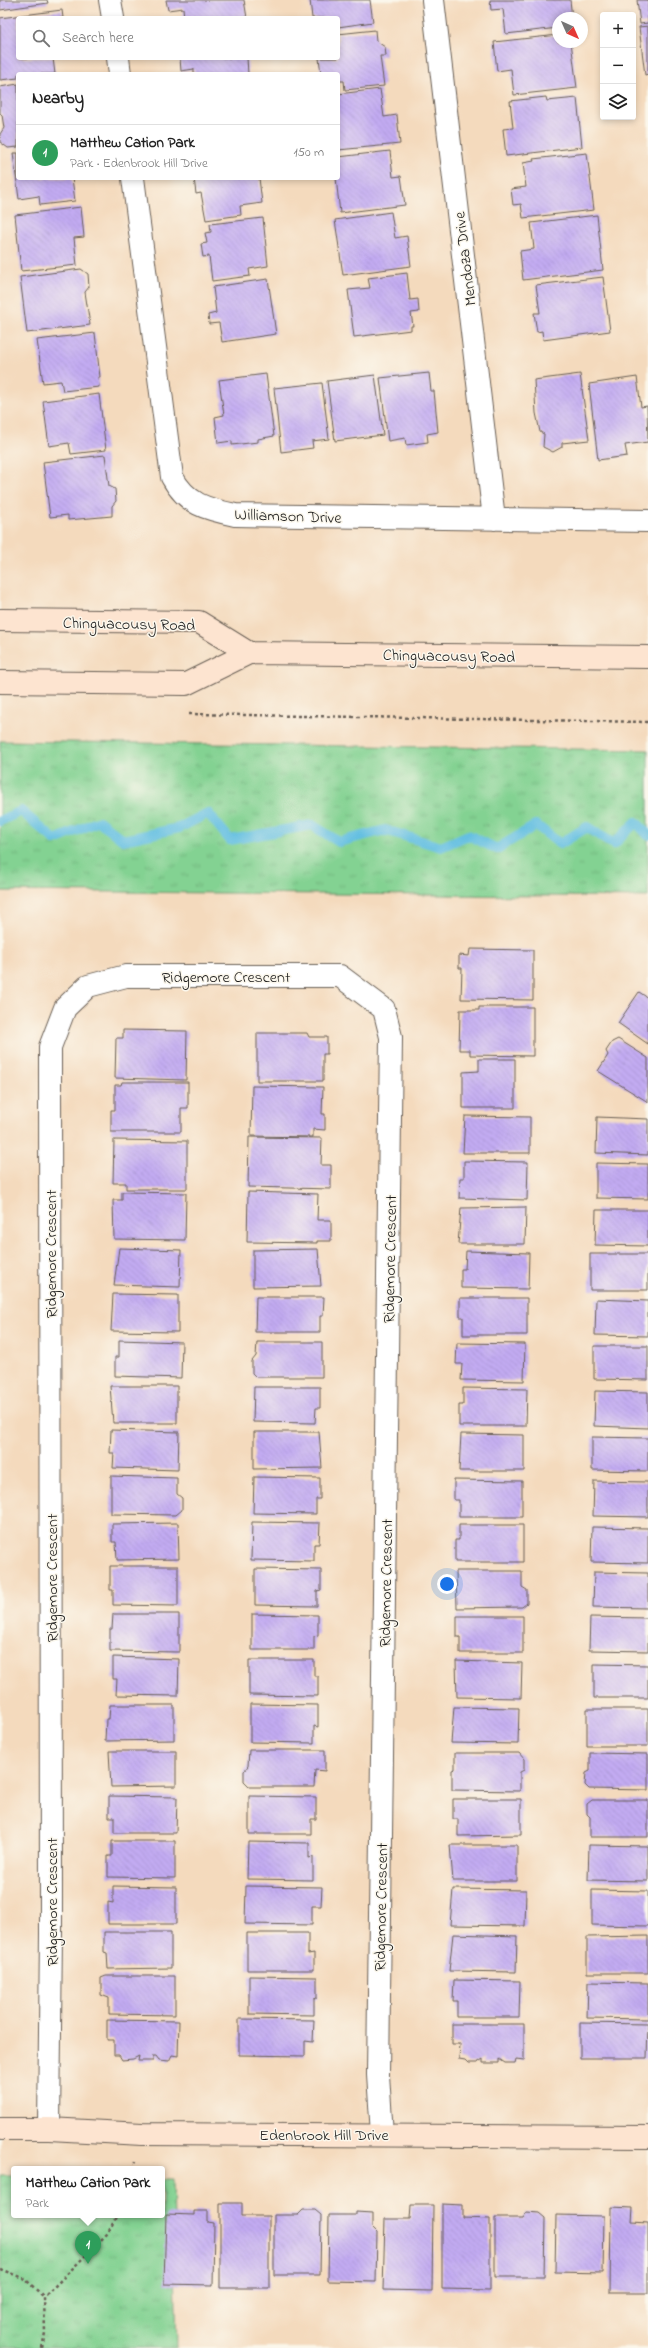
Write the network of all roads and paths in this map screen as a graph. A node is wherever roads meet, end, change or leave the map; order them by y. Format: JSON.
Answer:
{"nodes":[{"id":1,"x":110,"y":0,"type":"edge"},
{"id":2,"x":433,"y":0,"type":"edge"},
{"id":3,"x":113,"y":16,"type":"edge"},
{"id":4,"x":118,"y":60,"type":"edge"},
{"id":5,"x":120,"y":72,"type":"edge"},
{"id":6,"x":133,"y":180,"type":"edge"},
{"id":7,"x":494,"y":519,"type":"junction"},
{"id":8,"x":648,"y":521,"type":"edge"},
{"id":9,"x":0,"y":620,"type":"edge"},
{"id":10,"x":250,"y":653,"type":"junction"},
{"id":11,"x":648,"y":657,"type":"edge"},
{"id":12,"x":0,"y":682,"type":"edge"},
{"id":13,"x":183,"y":714,"type":"dead end"},
{"id":14,"x":648,"y":722,"type":"edge"},
{"id":15,"x":0,"y":2129,"type":"edge"},
{"id":16,"x":49,"y":2129,"type":"junction"},
{"id":17,"x":382,"y":2134,"type":"junction"},
{"id":18,"x":648,"y":2137,"type":"edge"},
{"id":19,"x":116,"y":2218,"type":"edge"},
{"id":20,"x":0,"y":2269,"type":"edge"},
{"id":21,"x":44,"y":2297,"type":"junction"},
{"id":22,"x":42,"y":2348,"type":"edge"}],
"edges":[{"from":1,"to":3,"type":"street"},
{"from":2,"to":7,"type":"street","name":"Mendoza Drive"},
{"from":4,"to":5,"type":"street"},
{"from":6,"to":7,"type":"street","name":"Williamson Drive"},
{"from":7,"to":8,"type":"street","name":"Williamson Drive"},
{"from":9,"to":10,"type":"main road","name":"Chinguacousy Road"},
{"from":10,"to":11,"type":"main road","name":"Chinguacousy Road"},
{"from":10,"to":12,"type":"main road","name":"Chinguacousy Road"},
{"from":13,"to":14,"type":"path"},
{"from":15,"to":16,"type":"main road","name":"Edenbrook Hill Drive"},
{"from":16,"to":17,"type":"main road","name":"Edenbrook Hill Drive"},
{"from":16,"to":17,"type":"street","name":"Ridgemore Crescent"},
{"from":17,"to":18,"type":"main road","name":"Edenbrook Hill Drive"},
{"from":19,"to":21,"type":"path"},
{"from":20,"to":21,"type":"path"},
{"from":21,"to":22,"type":"path"}]}
